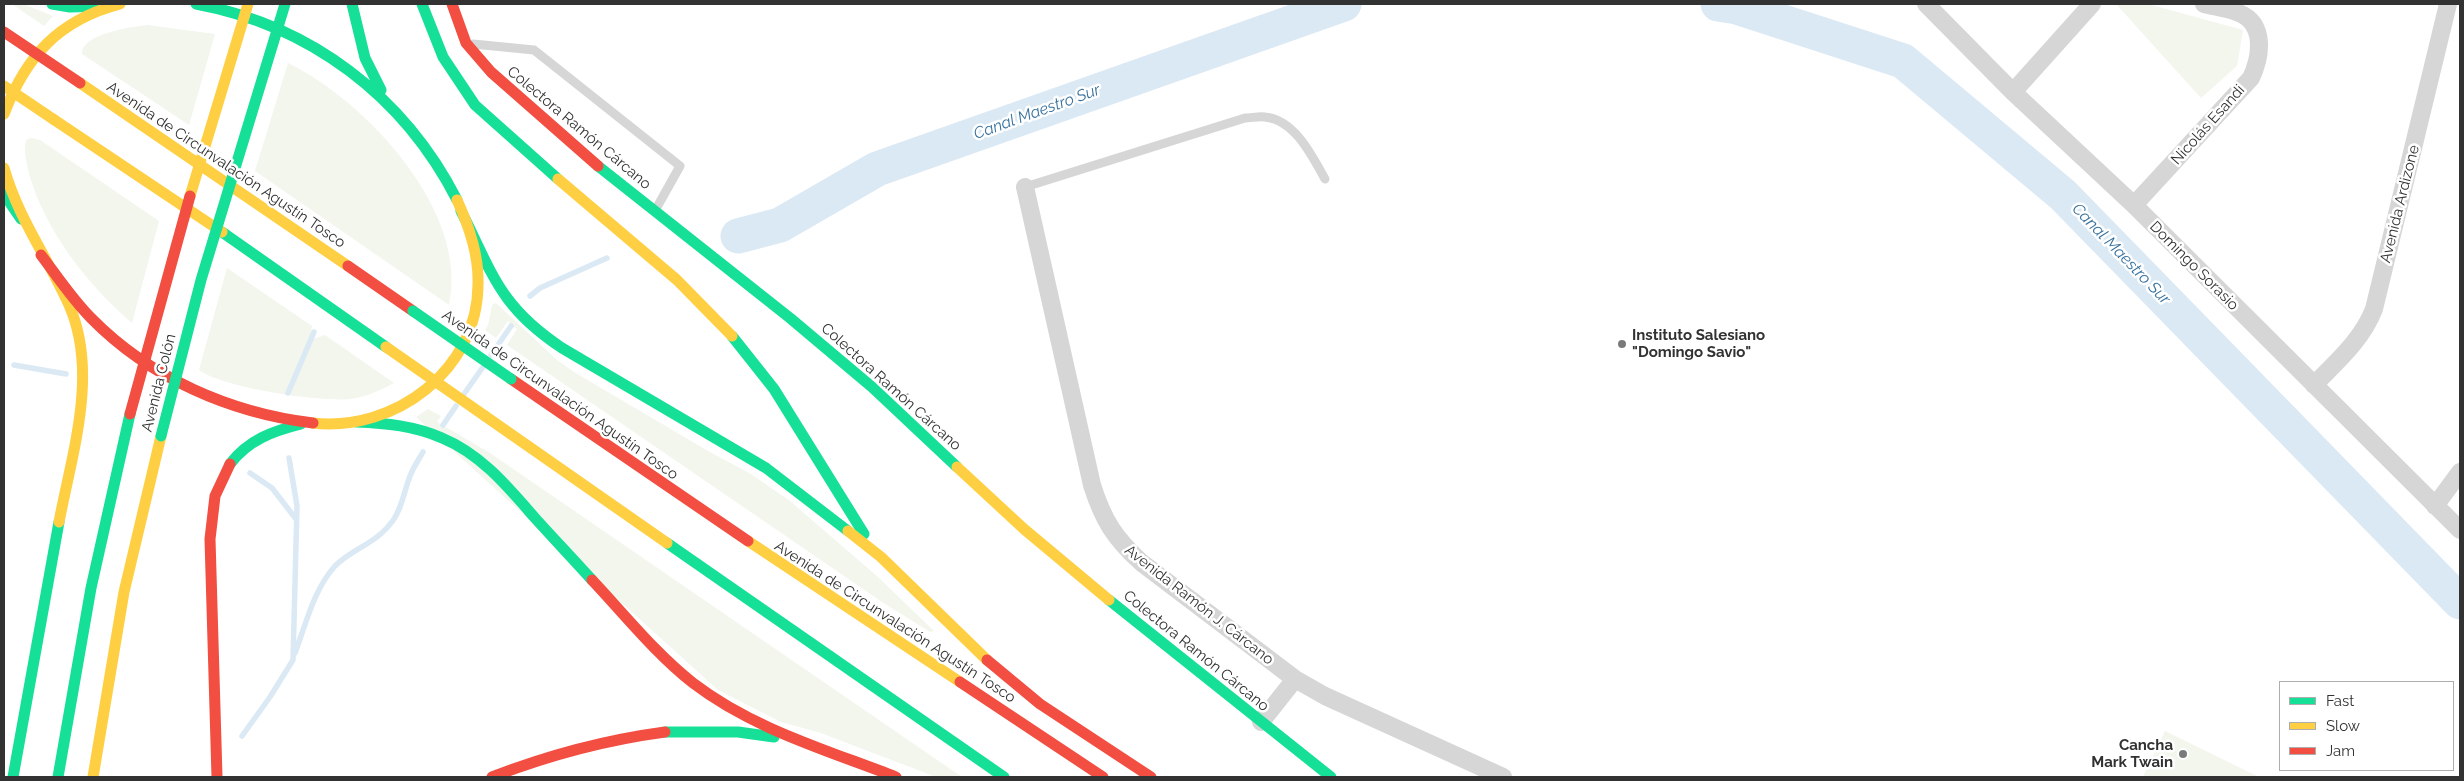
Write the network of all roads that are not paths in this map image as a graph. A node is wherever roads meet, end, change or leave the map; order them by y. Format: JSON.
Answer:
{"nodes":[{"id":1,"x":52,"y":4,"type":"edge"},
{"id":2,"x":120,"y":4,"type":"edge"},
{"id":3,"x":196,"y":4,"type":"edge"},
{"id":4,"x":248,"y":4,"type":"edge"},
{"id":5,"x":285,"y":4,"type":"edge"},
{"id":6,"x":352,"y":4,"type":"edge"},
{"id":7,"x":422,"y":4,"type":"edge"},
{"id":8,"x":452,"y":4,"type":"edge"},
{"id":9,"x":1926,"y":4,"type":"edge"},
{"id":10,"x":2092,"y":4,"type":"edge"},
{"id":11,"x":2204,"y":4,"type":"edge"},
{"id":12,"x":2448,"y":4,"type":"edge"},
{"id":13,"x":106,"y":6,"type":"junction"},
{"id":14,"x":4,"y":32,"type":"edge"},
{"id":15,"x":466,"y":43,"type":"junction"},
{"id":16,"x":4,"y":86,"type":"edge"},
{"id":17,"x":2013,"y":92,"type":"junction"},
{"id":18,"x":4,"y":114,"type":"edge"},
{"id":19,"x":407,"y":126,"type":"junction"},
{"id":20,"x":4,"y":168,"type":"edge"},
{"id":21,"x":1325,"y":179,"type":"dead end"},
{"id":22,"x":1025,"y":187,"type":"joint"},
{"id":23,"x":4,"y":194,"type":"edge"},
{"id":24,"x":2134,"y":206,"type":"junction"},
{"id":25,"x":461,"y":211,"type":"junction"},
{"id":26,"x":655,"y":211,"type":"junction"},
{"id":27,"x":21,"y":219,"type":"junction"},
{"id":28,"x":41,"y":254,"type":"junction"},
{"id":29,"x":2314,"y":385,"type":"junction"},
{"id":30,"x":313,"y":422,"type":"junction"},
{"id":31,"x":356,"y":422,"type":"junction"},
{"id":32,"x":2460,"y":472,"type":"edge"},
{"id":33,"x":2435,"y":506,"type":"junction"},
{"id":34,"x":2460,"y":530,"type":"edge"},
{"id":35,"x":881,"y":557,"type":"junction"},
{"id":36,"x":1295,"y":679,"type":"junction"},
{"id":37,"x":1261,"y":722,"type":"junction"},
{"id":38,"x":809,"y":745,"type":"junction"},
{"id":39,"x":13,"y":777,"type":"edge"},
{"id":40,"x":58,"y":777,"type":"edge"},
{"id":41,"x":92,"y":777,"type":"edge"},
{"id":42,"x":217,"y":777,"type":"edge"},
{"id":43,"x":492,"y":777,"type":"edge"},
{"id":44,"x":896,"y":777,"type":"edge"},
{"id":45,"x":1004,"y":777,"type":"edge"},
{"id":46,"x":1103,"y":777,"type":"edge"},
{"id":47,"x":1151,"y":777,"type":"edge"},
{"id":48,"x":1331,"y":777,"type":"edge"},
{"id":49,"x":1503,"y":777,"type":"edge"}],
"edges":[{"from":1,"to":13,"type":"main road"},
{"from":2,"to":13,"type":"main road"},
{"from":3,"to":19,"type":"main road"},
{"from":4,"to":40,"type":"main road","name":"Avenida Colón","bridge":true},
{"from":5,"to":41,"type":"main road","name":"Avenida Colón","bridge":true},
{"from":6,"to":19,"type":"main road"},
{"from":7,"to":35,"type":"main road"},
{"from":8,"to":15,"type":"main road","name":"Colectora Ramón Cárcano"},
{"from":9,"to":17,"type":"street","name":"Domingo Sorasio"},
{"from":10,"to":17,"type":"street"},
{"from":11,"to":24,"type":"street","name":"Nicolás Esandi"},
{"from":12,"to":29,"type":"street","name":"Avenida Ardizone"},
{"from":13,"to":18,"type":"main road"},
{"from":14,"to":46,"type":"main road","name":"Avenida de Circunvalación Agustín Tosco","bridge":true},
{"from":15,"to":26,"type":"main road","name":"Colectora Ramón Cárcano"},
{"from":15,"to":26,"type":"lane"},
{"from":16,"to":45,"type":"main road","bridge":true},
{"from":17,"to":24,"type":"street","name":"Domingo Sorasio"},
{"from":19,"to":25,"type":"main road"},
{"from":20,"to":27,"type":"main road"},
{"from":21,"to":22,"type":"lane"},
{"from":22,"to":36,"type":"street","name":"Avenida Ramón J. Cárcano"},
{"from":23,"to":27,"type":"main road"},
{"from":24,"to":29,"type":"street","name":"Domingo Sorasio"},
{"from":25,"to":31,"type":"main road"},
{"from":25,"to":35,"type":"main road"},
{"from":26,"to":37,"type":"main road","name":"Colectora Ramón Cárcano"},
{"from":27,"to":28,"type":"main road"},
{"from":28,"to":30,"type":"main road"},
{"from":28,"to":39,"type":"main road"},
{"from":29,"to":33,"type":"street","name":"Domingo Sorasio"},
{"from":30,"to":31,"type":"main road"},
{"from":30,"to":42,"type":"main road"},
{"from":31,"to":38,"type":"main road"},
{"from":32,"to":33,"type":"street"},
{"from":33,"to":34,"type":"street","name":"Domingo Sorasio"},
{"from":35,"to":47,"type":"main road"},
{"from":36,"to":37,"type":"street"},
{"from":36,"to":49,"type":"street","name":"Avenida Ramón J. Cárcano"},
{"from":37,"to":48,"type":"main road","name":"Colectora Ramón Cárcano"},
{"from":38,"to":43,"type":"main road"},
{"from":38,"to":44,"type":"main road"}]}
